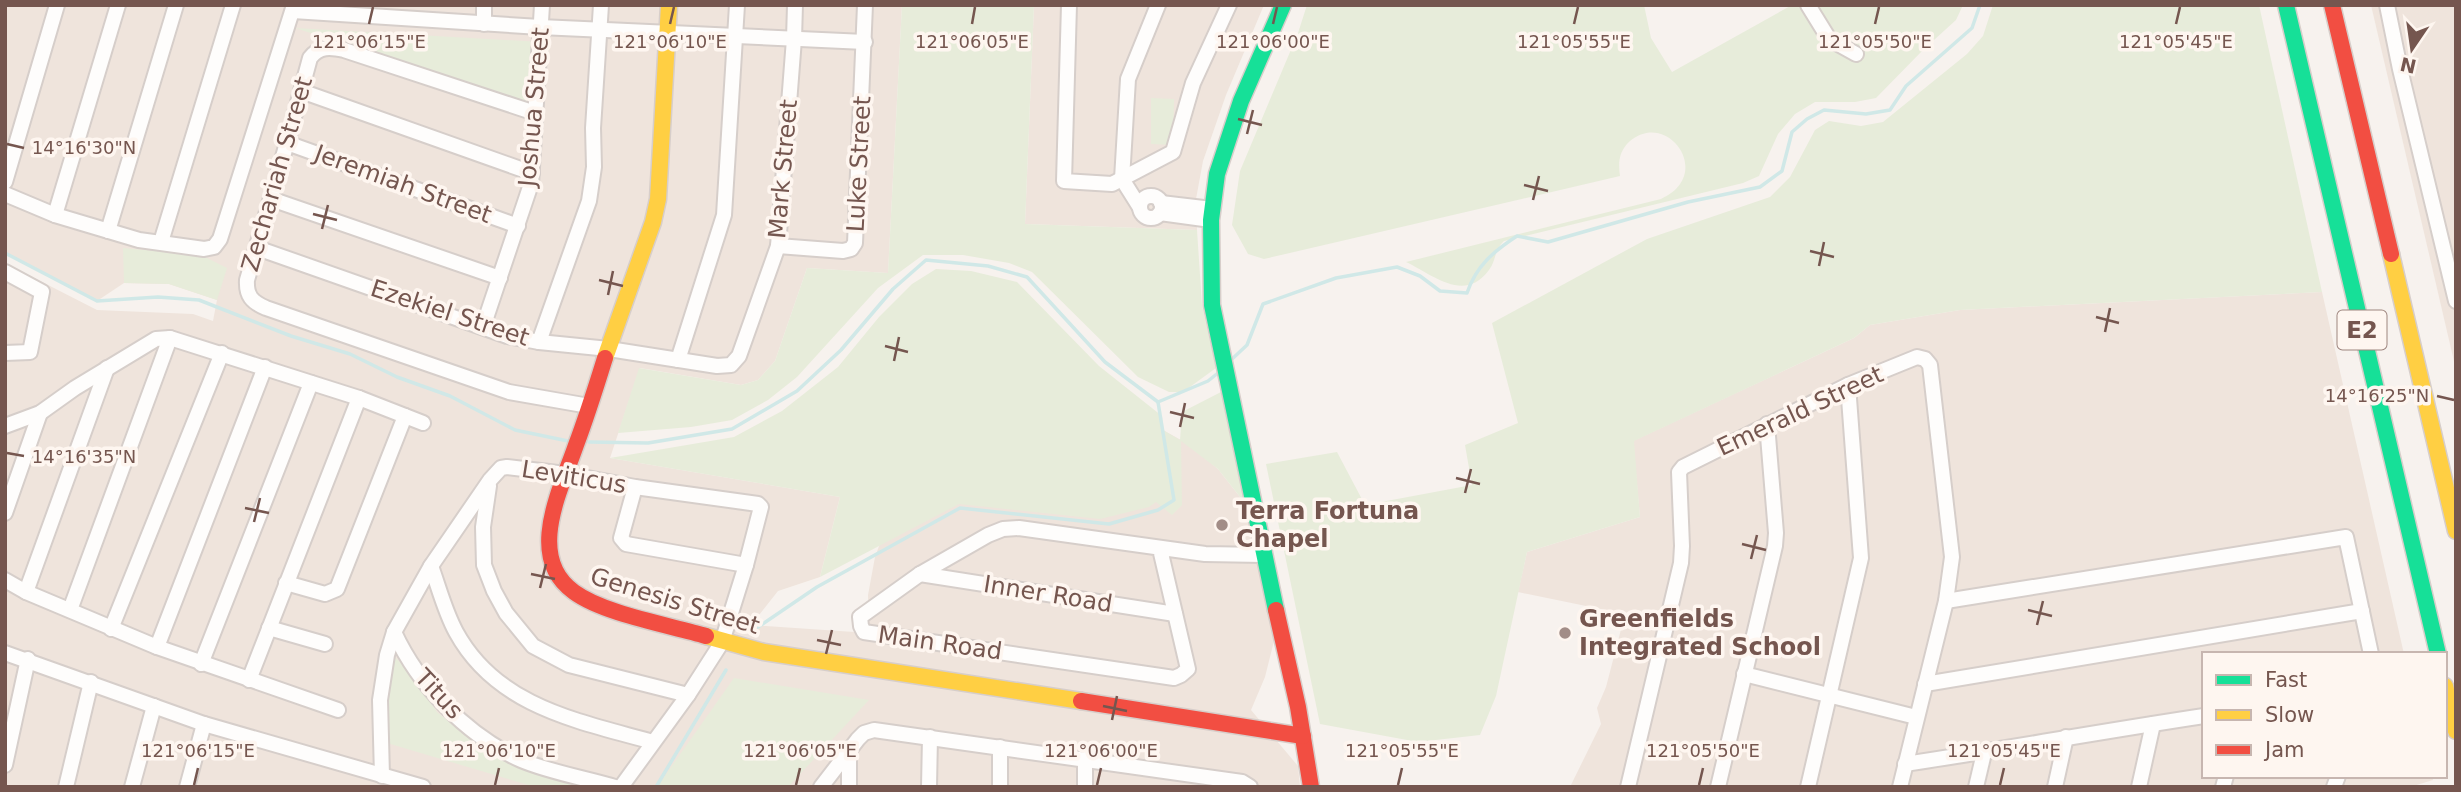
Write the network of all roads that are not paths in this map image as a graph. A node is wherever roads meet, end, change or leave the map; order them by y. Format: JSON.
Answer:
{"nodes":[{"id":1,"x":57,"y":5,"type":"edge"},
{"id":2,"x":118,"y":5,"type":"edge"},
{"id":3,"x":176,"y":5,"type":"edge"},
{"id":4,"x":233,"y":5,"type":"edge"},
{"id":5,"x":484,"y":5,"type":"edge"},
{"id":6,"x":542,"y":5,"type":"edge"},
{"id":7,"x":601,"y":5,"type":"edge"},
{"id":8,"x":668,"y":5,"type":"edge"},
{"id":9,"x":737,"y":5,"type":"edge"},
{"id":10,"x":794,"y":5,"type":"edge"},
{"id":11,"x":865,"y":5,"type":"edge"},
{"id":12,"x":1069,"y":5,"type":"edge"},
{"id":13,"x":1158,"y":5,"type":"edge"},
{"id":14,"x":1229,"y":5,"type":"edge"},
{"id":15,"x":1283,"y":5,"type":"edge"},
{"id":16,"x":1808,"y":5,"type":"edge"},
{"id":17,"x":2286,"y":5,"type":"edge"},
{"id":18,"x":2332,"y":5,"type":"edge"},
{"id":19,"x":2387,"y":5,"type":"edge"},
{"id":20,"x":293,"y":8,"type":"edge"},
{"id":21,"x":484,"y":24,"type":"junction"},
{"id":22,"x":540,"y":27,"type":"junction"},
{"id":23,"x":600,"y":30,"type":"junction"},
{"id":24,"x":669,"y":33,"type":"junction"},
{"id":25,"x":736,"y":37,"type":"junction"},
{"id":26,"x":794,"y":39,"type":"junction"},
{"id":27,"x":865,"y":43,"type":"junction"},
{"id":28,"x":1856,"y":54,"type":"dead end"},
{"id":29,"x":301,"y":91,"type":"junction"},
{"id":30,"x":535,"y":113,"type":"junction"},
{"id":31,"x":11,"y":138,"type":"edge"},
{"id":32,"x":287,"y":143,"type":"junction"},
{"id":33,"x":532,"y":173,"type":"junction"},
{"id":34,"x":1129,"y":176,"type":"junction"},
{"id":35,"x":5,"y":182,"type":"edge"},
{"id":36,"x":5,"y":194,"type":"edge"},
{"id":37,"x":271,"y":199,"type":"junction"},
{"id":38,"x":1158,"y":204,"type":"junction"},
{"id":39,"x":1139,"y":206,"type":"junction"},
{"id":40,"x":55,"y":215,"type":"junction"},
{"id":41,"x":1211,"y":215,"type":"junction"},
{"id":42,"x":518,"y":226,"type":"junction"},
{"id":43,"x":108,"y":231,"type":"junction"},
{"id":44,"x":161,"y":242,"type":"junction"},
{"id":45,"x":778,"y":246,"type":"junction"},
{"id":46,"x":257,"y":248,"type":"junction"},
{"id":47,"x":5,"y":272,"type":"edge"},
{"id":48,"x":500,"y":278,"type":"junction"},
{"id":49,"x":2456,"y":301,"type":"edge"},
{"id":50,"x":482,"y":327,"type":"junction"},
{"id":51,"x":170,"y":338,"type":"junction"},
{"id":52,"x":539,"y":342,"type":"junction"},
{"id":53,"x":609,"y":349,"type":"junction"},
{"id":54,"x":5,"y":353,"type":"edge"},
{"id":55,"x":222,"y":353,"type":"junction"},
{"id":56,"x":678,"y":360,"type":"junction"},
{"id":57,"x":731,"y":365,"type":"joint"},
{"id":58,"x":107,"y":368,"type":"junction"},
{"id":59,"x":265,"y":368,"type":"junction"},
{"id":60,"x":312,"y":383,"type":"junction"},
{"id":61,"x":1848,"y":385,"type":"junction"},
{"id":62,"x":359,"y":398,"type":"junction"},
{"id":63,"x":589,"y":406,"type":"junction"},
{"id":64,"x":40,"y":413,"type":"junction"},
{"id":65,"x":405,"y":416,"type":"junction"},
{"id":66,"x":423,"y":423,"type":"dead end"},
{"id":67,"x":1767,"y":424,"type":"junction"},
{"id":68,"x":5,"y":426,"type":"edge"},
{"id":69,"x":566,"y":474,"type":"junction"},
{"id":70,"x":490,"y":480,"type":"junction"},
{"id":71,"x":635,"y":487,"type":"junction"},
{"id":72,"x":5,"y":513,"type":"edge"},
{"id":73,"x":2456,"y":531,"type":"edge"},
{"id":74,"x":1160,"y":549,"type":"junction"},
{"id":75,"x":1264,"y":555,"type":"junction"},
{"id":76,"x":746,"y":565,"type":"junction"},
{"id":77,"x":430,"y":566,"type":"junction"},
{"id":78,"x":920,"y":574,"type":"junction"},
{"id":79,"x":5,"y":580,"type":"edge"},
{"id":80,"x":286,"y":583,"type":"junction"},
{"id":81,"x":26,"y":592,"type":"junction"},
{"id":82,"x":1946,"y":601,"type":"junction"},
{"id":83,"x":70,"y":610,"type":"junction"},
{"id":84,"x":2362,"y":611,"type":"junction"},
{"id":85,"x":1175,"y":614,"type":"junction"},
{"id":86,"x":269,"y":628,"type":"junction"},
{"id":87,"x":111,"y":629,"type":"junction"},
{"id":88,"x":394,"y":632,"type":"junction"},
{"id":89,"x":722,"y":642,"type":"junction"},
{"id":90,"x":325,"y":645,"type":"dead end"},
{"id":91,"x":157,"y":647,"type":"junction"},
{"id":92,"x":2371,"y":652,"type":"edge"},
{"id":93,"x":2438,"y":652,"type":"edge"},
{"id":94,"x":5,"y":653,"type":"edge"},
{"id":95,"x":28,"y":659,"type":"junction"},
{"id":96,"x":201,"y":664,"type":"junction"},
{"id":97,"x":1744,"y":674,"type":"junction"},
{"id":98,"x":249,"y":680,"type":"junction"},
{"id":99,"x":91,"y":681,"type":"junction"},
{"id":100,"x":1925,"y":684,"type":"junction"},
{"id":101,"x":2447,"y":694,"type":"edge"},
{"id":102,"x":688,"y":695,"type":"junction"},
{"id":103,"x":1829,"y":695,"type":"junction"},
{"id":104,"x":154,"y":706,"type":"junction"},
{"id":105,"x":338,"y":710,"type":"dead end"},
{"id":106,"x":2202,"y":716,"type":"edge"},
{"id":107,"x":1916,"y":717,"type":"junction"},
{"id":108,"x":204,"y":724,"type":"junction"},
{"id":109,"x":2153,"y":724,"type":"junction"},
{"id":110,"x":2456,"y":731,"type":"edge"},
{"id":111,"x":1303,"y":736,"type":"junction"},
{"id":112,"x":930,"y":737,"type":"junction"},
{"id":113,"x":2066,"y":737,"type":"junction"},
{"id":114,"x":653,"y":742,"type":"junction"},
{"id":115,"x":1000,"y":747,"type":"junction"},
{"id":116,"x":849,"y":751,"type":"junction"},
{"id":117,"x":1984,"y":752,"type":"junction"},
{"id":118,"x":1085,"y":760,"type":"junction"},
{"id":119,"x":1905,"y":764,"type":"junction"},
{"id":120,"x":5,"y":765,"type":"edge"},
{"id":121,"x":382,"y":776,"type":"junction"},
{"id":122,"x":1174,"y":779,"type":"edge"},
{"id":123,"x":66,"y":787,"type":"edge"},
{"id":124,"x":132,"y":787,"type":"edge"},
{"id":125,"x":187,"y":787,"type":"edge"},
{"id":126,"x":423,"y":787,"type":"edge"},
{"id":127,"x":615,"y":787,"type":"edge"},
{"id":128,"x":621,"y":787,"type":"edge"},
{"id":129,"x":821,"y":787,"type":"edge"},
{"id":130,"x":849,"y":787,"type":"edge"},
{"id":131,"x":929,"y":787,"type":"edge"},
{"id":132,"x":1000,"y":787,"type":"edge"},
{"id":133,"x":1085,"y":787,"type":"edge"},
{"id":134,"x":1250,"y":787,"type":"edge"},
{"id":135,"x":1311,"y":787,"type":"edge"},
{"id":136,"x":1628,"y":787,"type":"edge"},
{"id":137,"x":1718,"y":787,"type":"edge"},
{"id":138,"x":1808,"y":787,"type":"edge"},
{"id":139,"x":1900,"y":787,"type":"edge"},
{"id":140,"x":1976,"y":787,"type":"edge"},
{"id":141,"x":2055,"y":787,"type":"edge"},
{"id":142,"x":2139,"y":787,"type":"edge"}],
"edges":[{"from":1,"to":31,"type":"street"},
{"from":2,"to":40,"type":"street"},
{"from":3,"to":43,"type":"street"},
{"from":4,"to":44,"type":"street"},
{"from":5,"to":21,"type":"street"},
{"from":6,"to":22,"type":"street","name":"Joshua Street"},
{"from":7,"to":23,"type":"street"},
{"from":8,"to":24,"type":"main road","name":"Genesis Street"},
{"from":9,"to":25,"type":"street"},
{"from":10,"to":26,"type":"street","name":"Mark Street"},
{"from":11,"to":27,"type":"street","name":"Luke Street"},
{"from":12,"to":34,"type":"street"},
{"from":13,"to":34,"type":"street"},
{"from":14,"to":34,"type":"street"},
{"from":15,"to":41,"type":"main road"},
{"from":16,"to":28,"type":"street"},
{"from":17,"to":93,"type":"main road","number":"E2"},
{"from":18,"to":73,"type":"main road","number":"E2"},
{"from":19,"to":49,"type":"street"},
{"from":20,"to":21,"type":"street"},
{"from":20,"to":44,"type":"street"},
{"from":21,"to":22,"type":"street"},
{"from":22,"to":23,"type":"street"},
{"from":22,"to":30,"type":"street","name":"Joshua Street"},
{"from":23,"to":24,"type":"street"},
{"from":23,"to":52,"type":"street"},
{"from":24,"to":25,"type":"street"},
{"from":24,"to":53,"type":"main road","name":"Genesis Street"},
{"from":25,"to":26,"type":"street"},
{"from":25,"to":56,"type":"street"},
{"from":26,"to":27,"type":"street"},
{"from":26,"to":45,"type":"street","name":"Mark Street"},
{"from":27,"to":45,"type":"street","name":"Luke Street"},
{"from":29,"to":30,"type":"street","name":"Zechariah Street"},
{"from":29,"to":32,"type":"street","name":"Zechariah Street"},
{"from":29,"to":33,"type":"street"},
{"from":30,"to":33,"type":"street","name":"Joshua Street"},
{"from":31,"to":35,"type":"street"},
{"from":32,"to":37,"type":"street","name":"Zechariah Street"},
{"from":32,"to":42,"type":"street","name":"Jeremiah Street"},
{"from":33,"to":42,"type":"street","name":"Joshua Street"},
{"from":34,"to":38,"type":"street"},
{"from":34,"to":39,"type":"street"},
{"from":36,"to":40,"type":"street"},
{"from":37,"to":46,"type":"street","name":"Zechariah Street"},
{"from":37,"to":48,"type":"street"},
{"from":38,"to":39,"type":"street"},
{"from":38,"to":39,"type":"street"},
{"from":38,"to":41,"type":"street"},
{"from":40,"to":43,"type":"street"},
{"from":41,"to":75,"type":"main road"},
{"from":42,"to":48,"type":"street","name":"Joshua Street"},
{"from":43,"to":44,"type":"street"},
{"from":45,"to":57,"type":"street","name":"Mark Street"},
{"from":46,"to":50,"type":"street","name":"Ezekiel Street"},
{"from":46,"to":63,"type":"street","name":"Zechariah Street"},
{"from":47,"to":54,"type":"street"},
{"from":48,"to":50,"type":"street","name":"Joshua Street"},
{"from":50,"to":52,"type":"street","name":"Ezekiel Street"},
{"from":51,"to":55,"type":"street"},
{"from":51,"to":58,"type":"street"},
{"from":51,"to":83,"type":"street"},
{"from":52,"to":53,"type":"street","name":"Ezekiel Street"},
{"from":53,"to":56,"type":"street","name":"Ezekiel Street"},
{"from":53,"to":63,"type":"main road","name":"Genesis Street"},
{"from":55,"to":59,"type":"street"},
{"from":55,"to":87,"type":"street"},
{"from":56,"to":57,"type":"street","name":"Ezekiel Street"},
{"from":58,"to":64,"type":"street"},
{"from":58,"to":81,"type":"street"},
{"from":59,"to":60,"type":"street"},
{"from":59,"to":91,"type":"street"},
{"from":60,"to":62,"type":"street"},
{"from":60,"to":96,"type":"street"},
{"from":61,"to":67,"type":"street","name":"Emerald Street"},
{"from":61,"to":82,"type":"street","name":"Emerald Street"},
{"from":61,"to":103,"type":"street"},
{"from":62,"to":65,"type":"street"},
{"from":62,"to":80,"type":"street"},
{"from":63,"to":69,"type":"main road","name":"Genesis Street"},
{"from":64,"to":68,"type":"street"},
{"from":64,"to":72,"type":"street"},
{"from":65,"to":66,"type":"street"},
{"from":65,"to":80,"type":"street"},
{"from":67,"to":97,"type":"street"},
{"from":67,"to":136,"type":"street","name":"Emerald Street"},
{"from":69,"to":70,"type":"street","name":"Leviticus"},
{"from":69,"to":71,"type":"street","name":"Leviticus"},
{"from":69,"to":89,"type":"main road","name":"Genesis Street"},
{"from":70,"to":77,"type":"street","name":"Leviticus"},
{"from":70,"to":102,"type":"street"},
{"from":71,"to":76,"type":"street"},
{"from":71,"to":76,"type":"street","name":"Leviticus"},
{"from":74,"to":75,"type":"street","name":"Main Road"},
{"from":74,"to":78,"type":"street","name":"Main Road"},
{"from":74,"to":85,"type":"street","name":"Main Road"},
{"from":75,"to":111,"type":"main road"},
{"from":76,"to":89,"type":"street","name":"Leviticus"},
{"from":77,"to":88,"type":"street","name":"Leviticus"},
{"from":77,"to":114,"type":"street"},
{"from":78,"to":85,"type":"street","name":"Inner Road"},
{"from":78,"to":85,"type":"street","name":"Main Road"},
{"from":79,"to":81,"type":"street"},
{"from":80,"to":86,"type":"street"},
{"from":81,"to":83,"type":"street"},
{"from":82,"to":84,"type":"street"},
{"from":82,"to":100,"type":"street"},
{"from":83,"to":87,"type":"street"},
{"from":84,"to":92,"type":"street"},
{"from":84,"to":100,"type":"street"},
{"from":86,"to":90,"type":"street"},
{"from":86,"to":98,"type":"street"},
{"from":87,"to":91,"type":"street"},
{"from":88,"to":121,"type":"street","name":"Leviticus"},
{"from":88,"to":127,"type":"street","name":"Titus"},
{"from":89,"to":102,"type":"street","name":"Leviticus"},
{"from":89,"to":111,"type":"main road","name":"Genesis Street"},
{"from":91,"to":96,"type":"street"},
{"from":94,"to":95,"type":"street"},
{"from":95,"to":99,"type":"street"},
{"from":95,"to":120,"type":"street"},
{"from":96,"to":98,"type":"street"},
{"from":97,"to":103,"type":"street"},
{"from":97,"to":137,"type":"street"},
{"from":98,"to":105,"type":"street"},
{"from":99,"to":104,"type":"street"},
{"from":99,"to":123,"type":"street"},
{"from":100,"to":107,"type":"street"},
{"from":101,"to":110,"type":"main road"},
{"from":102,"to":114,"type":"street","name":"Leviticus"},
{"from":103,"to":107,"type":"street"},
{"from":103,"to":138,"type":"street"},
{"from":104,"to":108,"type":"street"},
{"from":104,"to":124,"type":"street"},
{"from":106,"to":109,"type":"street"},
{"from":107,"to":119,"type":"street"},
{"from":108,"to":121,"type":"street"},
{"from":108,"to":125,"type":"street"},
{"from":109,"to":113,"type":"street"},
{"from":109,"to":142,"type":"street"},
{"from":111,"to":135,"type":"main road"},
{"from":112,"to":115,"type":"street"},
{"from":112,"to":116,"type":"street"},
{"from":112,"to":131,"type":"street"},
{"from":113,"to":117,"type":"street"},
{"from":113,"to":141,"type":"street"},
{"from":114,"to":128,"type":"street","name":"Leviticus"},
{"from":115,"to":118,"type":"street"},
{"from":115,"to":132,"type":"street"},
{"from":116,"to":129,"type":"street"},
{"from":116,"to":130,"type":"street"},
{"from":117,"to":119,"type":"street"},
{"from":117,"to":140,"type":"street"},
{"from":118,"to":122,"type":"street"},
{"from":118,"to":133,"type":"street"},
{"from":119,"to":139,"type":"street"},
{"from":121,"to":126,"type":"street"},
{"from":122,"to":134,"type":"street"}]}
